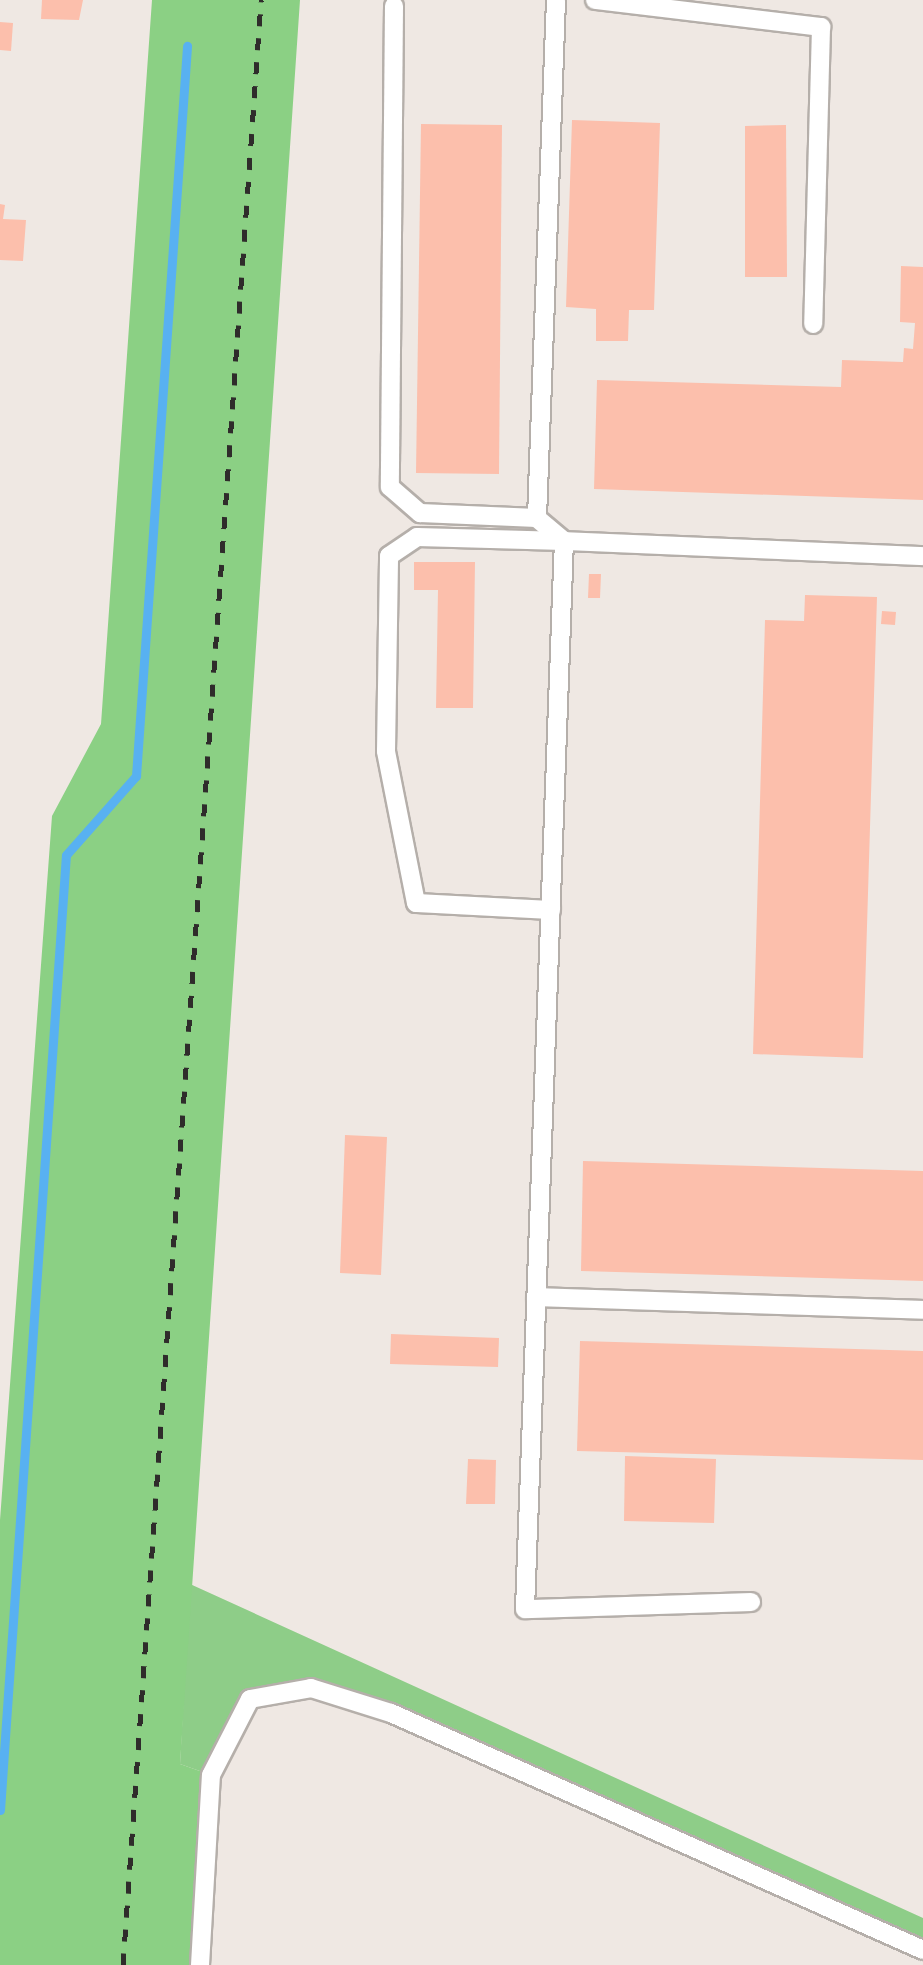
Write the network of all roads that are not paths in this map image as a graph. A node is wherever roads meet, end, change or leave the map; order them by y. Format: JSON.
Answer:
{"nodes":[{"id":1,"x":556,"y":0,"type":"edge"},
{"id":2,"x":595,"y":0,"type":"edge"},
{"id":3,"x":394,"y":6,"type":"dead end"},
{"id":4,"x":813,"y":324,"type":"dead end"},
{"id":5,"x":537,"y":519,"type":"junction"},
{"id":6,"x":564,"y":541,"type":"junction"},
{"id":7,"x":923,"y":556,"type":"edge"},
{"id":8,"x":551,"y":910,"type":"junction"},
{"id":9,"x":536,"y":1297,"type":"junction"},
{"id":10,"x":923,"y":1310,"type":"edge"},
{"id":11,"x":751,"y":1602,"type":"dead end"},
{"id":12,"x":923,"y":1950,"type":"edge"},
{"id":13,"x":200,"y":1965,"type":"edge"}],
"edges":[{"from":1,"to":5,"type":"lane"},
{"from":2,"to":4,"type":"lane"},
{"from":3,"to":5,"type":"lane"},
{"from":5,"to":6,"type":"lane"},
{"from":6,"to":7,"type":"lane"},
{"from":6,"to":8,"type":"lane"},
{"from":6,"to":8,"type":"lane"},
{"from":8,"to":9,"type":"lane"},
{"from":9,"to":10,"type":"lane"},
{"from":9,"to":11,"type":"lane"},
{"from":12,"to":13,"type":"lane"}]}
